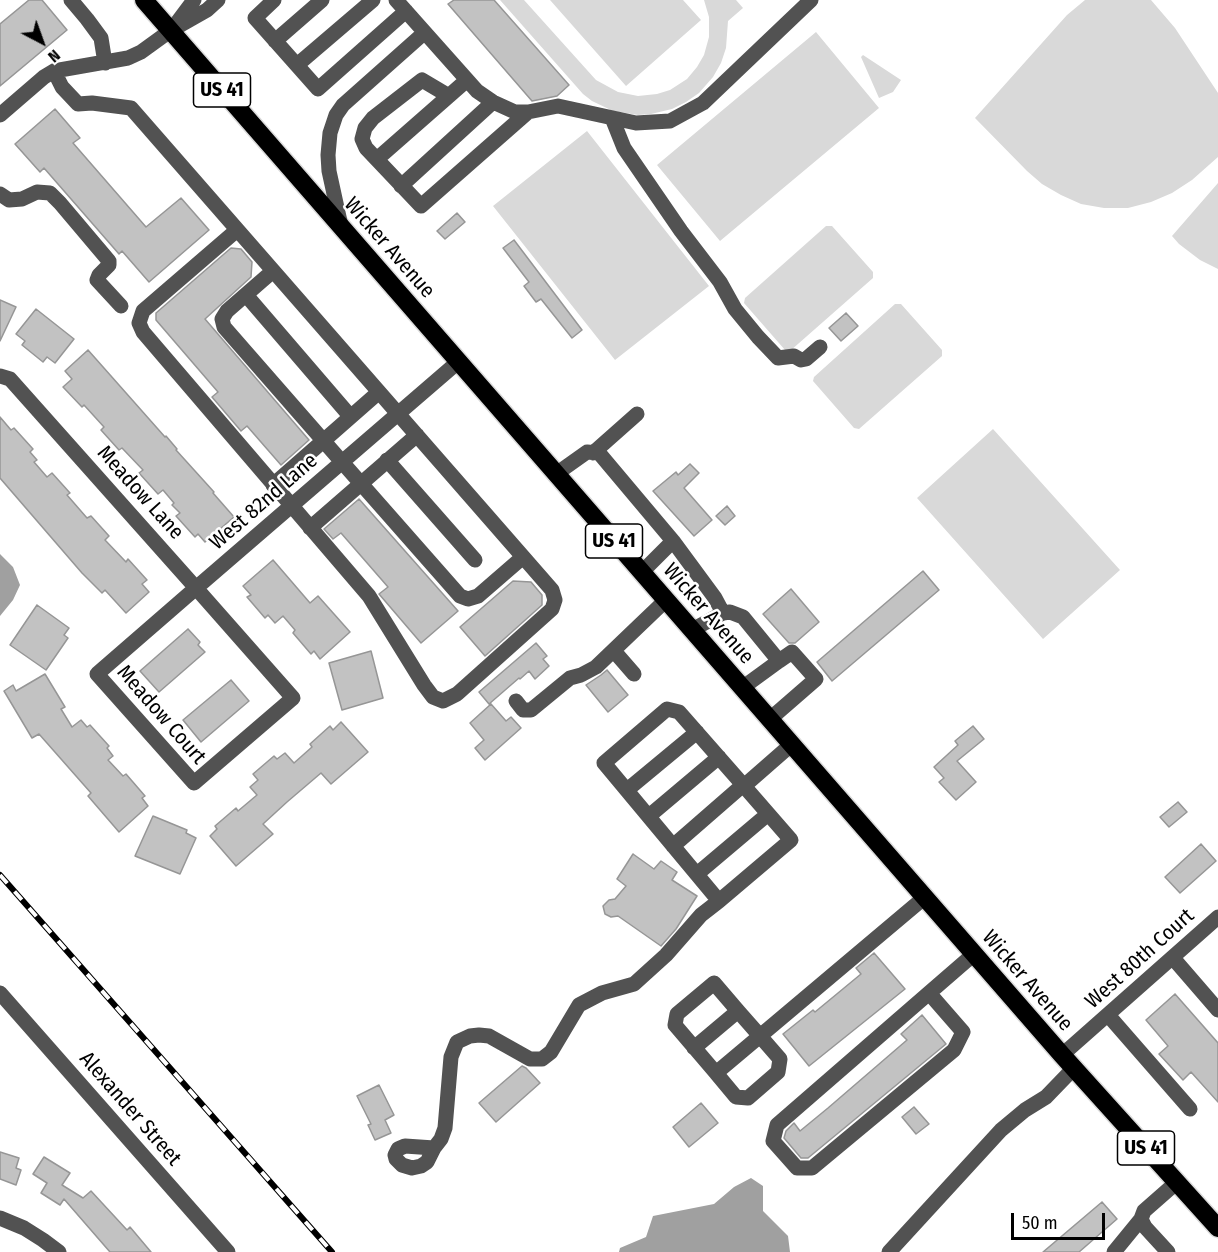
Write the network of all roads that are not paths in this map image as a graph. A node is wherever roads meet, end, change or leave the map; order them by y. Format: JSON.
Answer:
{"nodes":[{"id":1,"x":71,"y":0,"type":"edge"},
{"id":2,"x":144,"y":0,"type":"edge"},
{"id":3,"x":194,"y":0,"type":"edge"},
{"id":4,"x":218,"y":0,"type":"edge"},
{"id":5,"x":274,"y":0,"type":"edge"},
{"id":6,"x":322,"y":0,"type":"edge"},
{"id":7,"x":373,"y":0,"type":"edge"},
{"id":8,"x":811,"y":0,"type":"edge"},
{"id":9,"x":401,"y":6,"type":"edge"},
{"id":10,"x":170,"y":31,"type":"junction"},
{"id":11,"x":424,"y":33,"type":"junction"},
{"id":12,"x":275,"y":41,"type":"junction"},
{"id":13,"x":105,"y":63,"type":"junction"},
{"id":14,"x":297,"y":65,"type":"junction"},
{"id":15,"x":54,"y":70,"type":"junction"},
{"id":16,"x":467,"y":80,"type":"junction"},
{"id":17,"x":449,"y":96,"type":"junction"},
{"id":18,"x":493,"y":102,"type":"junction"},
{"id":19,"x":528,"y":112,"type":"junction"},
{"id":20,"x":0,"y":115,"type":"edge"},
{"id":21,"x":612,"y":118,"type":"junction"},
{"id":22,"x":377,"y":159,"type":"junction"},
{"id":23,"x":401,"y":186,"type":"junction"},
{"id":24,"x":0,"y":194,"type":"edge"},
{"id":25,"x":341,"y":226,"type":"junction"},
{"id":26,"x":237,"y":230,"type":"junction"},
{"id":27,"x":273,"y":271,"type":"junction"},
{"id":28,"x":246,"y":295,"type":"junction"},
{"id":29,"x":121,"y":306,"type":"dead end"},
{"id":30,"x":820,"y":347,"type":"dead end"},
{"id":31,"x":458,"y":362,"type":"junction"},
{"id":32,"x":0,"y":376,"type":"edge"},
{"id":33,"x":378,"y":392,"type":"junction"},
{"id":34,"x":398,"y":414,"type":"junction"},
{"id":35,"x":637,"y":414,"type":"dead end"},
{"id":36,"x":350,"y":416,"type":"junction"},
{"id":37,"x":417,"y":435,"type":"junction"},
{"id":38,"x":323,"y":440,"type":"junction"},
{"id":39,"x":593,"y":453,"type":"junction"},
{"id":40,"x":387,"y":460,"type":"junction"},
{"id":41,"x":342,"y":462,"type":"junction"},
{"id":42,"x":556,"y":474,"type":"junction"},
{"id":43,"x":361,"y":483,"type":"junction"},
{"id":44,"x":273,"y":485,"type":"junction"},
{"id":45,"x":291,"y":506,"type":"junction"},
{"id":46,"x":310,"y":528,"type":"junction"},
{"id":47,"x":673,"y":541,"type":"junction"},
{"id":48,"x":524,"y":557,"type":"junction"},
{"id":49,"x":475,"y":560,"type":"dead end"},
{"id":50,"x":642,"y":572,"type":"junction"},
{"id":51,"x":196,"y":588,"type":"junction"},
{"id":52,"x":666,"y":600,"type":"junction"},
{"id":53,"x":723,"y":614,"type":"junction"},
{"id":54,"x":692,"y":630,"type":"junction"},
{"id":55,"x":614,"y":651,"type":"junction"},
{"id":56,"x":780,"y":661,"type":"junction"},
{"id":57,"x":98,"y":674,"type":"joint"},
{"id":58,"x":634,"y":674,"type":"dead end"},
{"id":59,"x":742,"y":688,"type":"junction"},
{"id":60,"x":516,"y":701,"type":"dead end"},
{"id":61,"x":770,"y":719,"type":"junction"},
{"id":62,"x":697,"y":732,"type":"junction"},
{"id":63,"x":792,"y":744,"type":"junction"},
{"id":64,"x":719,"y":757,"type":"junction"},
{"id":65,"x":194,"y":783,"type":"joint"},
{"id":66,"x":744,"y":785,"type":"junction"},
{"id":67,"x":627,"y":790,"type":"junction"},
{"id":68,"x":768,"y":814,"type":"junction"},
{"id":69,"x":649,"y":816,"type":"junction"},
{"id":70,"x":673,"y":846,"type":"junction"},
{"id":71,"x":697,"y":874,"type":"junction"},
{"id":72,"x":925,"y":897,"type":"junction"},
{"id":73,"x":719,"y":901,"type":"junction"},
{"id":74,"x":1218,"y":917,"type":"edge"},
{"id":75,"x":974,"y":954,"type":"junction"},
{"id":76,"x":1173,"y":958,"type":"junction"},
{"id":77,"x":0,"y":993,"type":"edge"},
{"id":78,"x":929,"y":993,"type":"junction"},
{"id":79,"x":1218,"y":1010,"type":"edge"},
{"id":80,"x":738,"y":1011,"type":"junction"},
{"id":81,"x":1108,"y":1015,"type":"junction"},
{"id":82,"x":760,"y":1036,"type":"junction"},
{"id":83,"x":694,"y":1048,"type":"junction"},
{"id":84,"x":1068,"y":1062,"type":"junction"},
{"id":85,"x":716,"y":1073,"type":"junction"},
{"id":86,"x":1190,"y":1109,"type":"dead end"},
{"id":87,"x":434,"y":1148,"type":"dead end"},
{"id":88,"x":1177,"y":1182,"type":"junction"},
{"id":89,"x":0,"y":1218,"type":"edge"},
{"id":90,"x":1142,"y":1219,"type":"junction"},
{"id":91,"x":1218,"y":1228,"type":"edge"},
{"id":92,"x":59,"y":1252,"type":"edge"},
{"id":93,"x":228,"y":1252,"type":"edge"},
{"id":94,"x":889,"y":1252,"type":"edge"},
{"id":95,"x":1114,"y":1252,"type":"edge"},
{"id":96,"x":1168,"y":1252,"type":"edge"}],
"edges":[{"from":1,"to":13,"type":"street"},
{"from":2,"to":10,"type":"highway","name":"Wicker Avenue","number":"US 41"},
{"from":3,"to":10,"type":"street"},
{"from":4,"to":10,"type":"street"},
{"from":5,"to":12,"type":"street"},
{"from":6,"to":12,"type":"street"},
{"from":7,"to":14,"type":"street"},
{"from":8,"to":21,"type":"street"},
{"from":9,"to":11,"type":"street"},
{"from":9,"to":14,"type":"street"},
{"from":10,"to":13,"type":"street"},
{"from":10,"to":25,"type":"highway","name":"Wicker Avenue","number":"US 41"},
{"from":11,"to":16,"type":"street"},
{"from":11,"to":25,"type":"street"},
{"from":12,"to":14,"type":"street"},
{"from":13,"to":15,"type":"street"},
{"from":15,"to":20,"type":"street"},
{"from":15,"to":26,"type":"street"},
{"from":16,"to":17,"type":"street"},
{"from":16,"to":18,"type":"street"},
{"from":17,"to":22,"type":"street"},
{"from":17,"to":22,"type":"street"},
{"from":18,"to":19,"type":"street"},
{"from":18,"to":23,"type":"street"},
{"from":19,"to":21,"type":"street"},
{"from":19,"to":23,"type":"street"},
{"from":21,"to":30,"type":"street"},
{"from":22,"to":23,"type":"street"},
{"from":24,"to":29,"type":"street"},
{"from":25,"to":31,"type":"highway","name":"Wicker Avenue","number":"US 41"},
{"from":26,"to":27,"type":"street"},
{"from":26,"to":44,"type":"street"},
{"from":27,"to":28,"type":"street"},
{"from":27,"to":33,"type":"street"},
{"from":28,"to":36,"type":"street"},
{"from":28,"to":38,"type":"street"},
{"from":31,"to":34,"type":"street","name":"West 82nd Lane"},
{"from":31,"to":42,"type":"highway","name":"Wicker Avenue","number":"US 41"},
{"from":32,"to":51,"type":"street","name":"Meadow Lane"},
{"from":33,"to":34,"type":"street"},
{"from":33,"to":36,"type":"street"},
{"from":34,"to":37,"type":"street"},
{"from":34,"to":41,"type":"street","name":"West 82nd Lane"},
{"from":35,"to":39,"type":"street"},
{"from":36,"to":38,"type":"street"},
{"from":37,"to":40,"type":"street"},
{"from":37,"to":48,"type":"street"},
{"from":38,"to":41,"type":"street"},
{"from":38,"to":44,"type":"street"},
{"from":39,"to":42,"type":"street"},
{"from":39,"to":47,"type":"street"},
{"from":40,"to":43,"type":"street"},
{"from":40,"to":49,"type":"street"},
{"from":41,"to":43,"type":"street"},
{"from":41,"to":45,"type":"street","name":"West 82nd Lane"},
{"from":42,"to":50,"type":"highway","name":"Wicker Avenue","number":"US 41"},
{"from":43,"to":46,"type":"street"},
{"from":43,"to":48,"type":"street"},
{"from":44,"to":45,"type":"street"},
{"from":45,"to":46,"type":"street"},
{"from":45,"to":51,"type":"street","name":"West 82nd Lane"},
{"from":46,"to":48,"type":"street"},
{"from":47,"to":50,"type":"street"},
{"from":47,"to":53,"type":"street"},
{"from":50,"to":52,"type":"highway","name":"Wicker Avenue","number":"US 41"},
{"from":51,"to":57,"type":"street","name":"West 82nd Lane"},
{"from":51,"to":65,"type":"street","name":"Meadow Lane"},
{"from":52,"to":54,"type":"highway","name":"Wicker Avenue","number":"US 41"},
{"from":52,"to":55,"type":"street"},
{"from":53,"to":54,"type":"street"},
{"from":53,"to":56,"type":"street"},
{"from":54,"to":59,"type":"highway","name":"Wicker Avenue","number":"US 41"},
{"from":55,"to":58,"type":"street"},
{"from":55,"to":60,"type":"street"},
{"from":56,"to":59,"type":"street"},
{"from":56,"to":61,"type":"street"},
{"from":57,"to":65,"type":"street","name":"Meadow Court"},
{"from":59,"to":61,"type":"highway","name":"Wicker Avenue","number":"US 41"},
{"from":61,"to":63,"type":"highway","name":"Wicker Avenue","number":"US 41"},
{"from":62,"to":64,"type":"street"},
{"from":62,"to":67,"type":"street"},
{"from":62,"to":67,"type":"street"},
{"from":63,"to":66,"type":"street"},
{"from":63,"to":72,"type":"highway","name":"Wicker Avenue","number":"US 41"},
{"from":64,"to":66,"type":"street"},
{"from":64,"to":69,"type":"street"},
{"from":66,"to":68,"type":"street"},
{"from":66,"to":70,"type":"street"},
{"from":67,"to":69,"type":"street"},
{"from":68,"to":71,"type":"street"},
{"from":68,"to":73,"type":"street"},
{"from":69,"to":70,"type":"street"},
{"from":70,"to":71,"type":"street"},
{"from":71,"to":73,"type":"street"},
{"from":72,"to":75,"type":"highway","name":"Wicker Avenue","number":"US 41"},
{"from":72,"to":82,"type":"street"},
{"from":73,"to":87,"type":"street"},
{"from":74,"to":76,"type":"street","name":"West 80th Court"},
{"from":75,"to":78,"type":"street"},
{"from":75,"to":84,"type":"highway","name":"Wicker Avenue","number":"US 41"},
{"from":76,"to":79,"type":"street"},
{"from":76,"to":81,"type":"street","name":"West 80th Court"},
{"from":77,"to":93,"type":"street","name":"Alexander Street"},
{"from":78,"to":78,"type":"street"},
{"from":80,"to":82,"type":"street"},
{"from":80,"to":83,"type":"street"},
{"from":80,"to":83,"type":"street"},
{"from":81,"to":84,"type":"street","name":"West 80th Court"},
{"from":81,"to":86,"type":"street"},
{"from":82,"to":85,"type":"street"},
{"from":82,"to":85,"type":"street"},
{"from":83,"to":85,"type":"street"},
{"from":84,"to":88,"type":"highway","name":"Wicker Avenue","number":"US 41"},
{"from":84,"to":94,"type":"street","name":"West 80th Court"},
{"from":88,"to":90,"type":"street"},
{"from":88,"to":91,"type":"highway","name":"Wicker Avenue","number":"US 41"},
{"from":89,"to":92,"type":"street"},
{"from":90,"to":95,"type":"street"},
{"from":90,"to":96,"type":"street"}]}
